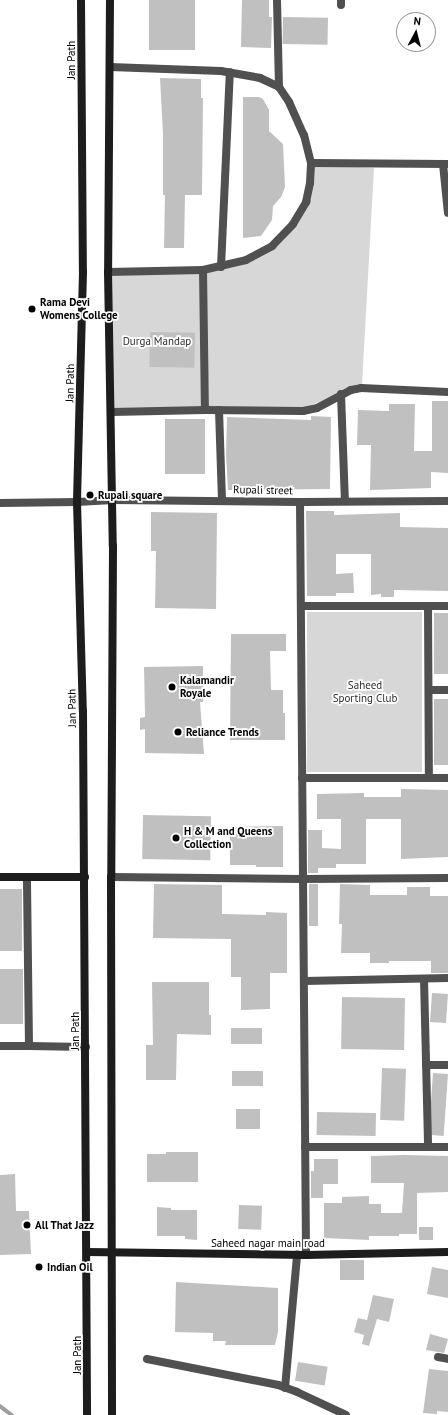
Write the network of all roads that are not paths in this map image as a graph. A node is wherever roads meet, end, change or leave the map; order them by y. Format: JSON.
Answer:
{"nodes":[{"id":1,"x":81,"y":0,"type":"edge"},
{"id":2,"x":110,"y":0,"type":"edge"},
{"id":3,"x":277,"y":0,"type":"edge"},
{"id":4,"x":110,"y":68,"type":"junction"},
{"id":5,"x":230,"y":72,"type":"junction"},
{"id":6,"x":279,"y":87,"type":"junction"},
{"id":7,"x":311,"y":163,"type":"junction"},
{"id":8,"x":446,"y":164,"type":"edge"},
{"id":9,"x":448,"y":212,"type":"edge"},
{"id":10,"x":221,"y":267,"type":"junction"},
{"id":11,"x":203,"y":270,"type":"junction"},
{"id":12,"x":108,"y":272,"type":"junction"},
{"id":13,"x":448,"y":392,"type":"edge"},
{"id":14,"x":342,"y":394,"type":"junction"},
{"id":15,"x":205,"y":410,"type":"junction"},
{"id":16,"x":219,"y":410,"type":"junction"},
{"id":17,"x":112,"y":412,"type":"junction"},
{"id":18,"x":113,"y":500,"type":"junction"},
{"id":19,"x":222,"y":501,"type":"junction"},
{"id":20,"x":345,"y":501,"type":"junction"},
{"id":21,"x":448,"y":501,"type":"edge"},
{"id":22,"x":0,"y":502,"type":"edge"},
{"id":23,"x":77,"y":502,"type":"junction"},
{"id":24,"x":300,"y":502,"type":"junction"},
{"id":25,"x":301,"y":606,"type":"junction"},
{"id":26,"x":428,"y":606,"type":"junction"},
{"id":27,"x":448,"y":606,"type":"edge"},
{"id":28,"x":428,"y":690,"type":"junction"},
{"id":29,"x":448,"y":690,"type":"edge"},
{"id":30,"x":302,"y":778,"type":"junction"},
{"id":31,"x":429,"y":778,"type":"junction"},
{"id":32,"x":448,"y":778,"type":"edge"},
{"id":33,"x":85,"y":877,"type":"junction"},
{"id":34,"x":110,"y":877,"type":"junction"},
{"id":35,"x":0,"y":878,"type":"edge"},
{"id":36,"x":27,"y":878,"type":"junction"},
{"id":37,"x":448,"y":878,"type":"edge"},
{"id":38,"x":303,"y":879,"type":"junction"},
{"id":39,"x":448,"y":978,"type":"edge"},
{"id":40,"x":424,"y":979,"type":"junction"},
{"id":41,"x":304,"y":981,"type":"junction"},
{"id":42,"x":0,"y":1046,"type":"edge"},
{"id":43,"x":29,"y":1046,"type":"junction"},
{"id":44,"x":86,"y":1047,"type":"junction"},
{"id":45,"x":426,"y":1065,"type":"junction"},
{"id":46,"x":448,"y":1065,"type":"edge"},
{"id":47,"x":305,"y":1147,"type":"junction"},
{"id":48,"x":428,"y":1147,"type":"junction"},
{"id":49,"x":448,"y":1147,"type":"edge"},
{"id":50,"x":87,"y":1252,"type":"junction"},
{"id":51,"x":110,"y":1252,"type":"junction"},
{"id":52,"x":448,"y":1252,"type":"edge"},
{"id":53,"x":301,"y":1255,"type":"junction"},
{"id":54,"x":438,"y":1357,"type":"dead end"},
{"id":55,"x":448,"y":1359,"type":"edge"},
{"id":56,"x":147,"y":1360,"type":"dead end"},
{"id":57,"x":285,"y":1388,"type":"junction"},
{"id":58,"x":87,"y":1415,"type":"edge"},
{"id":59,"x":112,"y":1415,"type":"edge"},
{"id":60,"x":346,"y":1415,"type":"edge"}],
"edges":[{"from":1,"to":23,"type":"main road","name":"Jan Path"},
{"from":2,"to":4,"type":"main road"},
{"from":3,"to":6,"type":"street"},
{"from":4,"to":5,"type":"street"},
{"from":4,"to":12,"type":"main road"},
{"from":5,"to":6,"type":"street"},
{"from":5,"to":10,"type":"street"},
{"from":6,"to":7,"type":"street"},
{"from":7,"to":8,"type":"street"},
{"from":7,"to":10,"type":"street"},
{"from":8,"to":9,"type":"street"},
{"from":10,"to":11,"type":"street"},
{"from":11,"to":12,"type":"street"},
{"from":11,"to":15,"type":"street"},
{"from":12,"to":17,"type":"main road"},
{"from":13,"to":14,"type":"street"},
{"from":14,"to":16,"type":"street"},
{"from":14,"to":20,"type":"street"},
{"from":15,"to":16,"type":"street"},
{"from":15,"to":17,"type":"street"},
{"from":16,"to":19,"type":"street"},
{"from":17,"to":18,"type":"main road"},
{"from":18,"to":19,"type":"street","name":"Rupali street"},
{"from":18,"to":23,"type":"street","name":"Rupali street"},
{"from":18,"to":34,"type":"main road"},
{"from":19,"to":24,"type":"street","name":"Rupali street"},
{"from":20,"to":21,"type":"street","name":"Rupali street"},
{"from":20,"to":24,"type":"street","name":"Rupali street"},
{"from":22,"to":23,"type":"street","name":"Rupali street"},
{"from":23,"to":33,"type":"main road","name":"Jan Path"},
{"from":24,"to":25,"type":"street"},
{"from":25,"to":26,"type":"street"},
{"from":25,"to":30,"type":"street"},
{"from":26,"to":27,"type":"street"},
{"from":26,"to":28,"type":"street"},
{"from":28,"to":29,"type":"street"},
{"from":28,"to":31,"type":"street"},
{"from":30,"to":31,"type":"street"},
{"from":30,"to":38,"type":"street"},
{"from":31,"to":32,"type":"street"},
{"from":33,"to":36,"type":"main road"},
{"from":33,"to":44,"type":"main road","name":"Jan Path"},
{"from":34,"to":38,"type":"street"},
{"from":34,"to":51,"type":"main road"},
{"from":35,"to":36,"type":"main road"},
{"from":36,"to":43,"type":"street"},
{"from":37,"to":38,"type":"street"},
{"from":38,"to":41,"type":"street"},
{"from":39,"to":40,"type":"street"},
{"from":40,"to":41,"type":"street"},
{"from":40,"to":45,"type":"street"},
{"from":41,"to":47,"type":"street"},
{"from":42,"to":43,"type":"street"},
{"from":43,"to":44,"type":"street"},
{"from":44,"to":50,"type":"main road","name":"Jan Path"},
{"from":45,"to":46,"type":"street"},
{"from":45,"to":48,"type":"street"},
{"from":47,"to":48,"type":"street"},
{"from":47,"to":53,"type":"street"},
{"from":48,"to":49,"type":"street"},
{"from":50,"to":51,"type":"main road","name":"Saheed nagar main road"},
{"from":50,"to":58,"type":"main road","name":"Jan Path"},
{"from":51,"to":53,"type":"main road","name":"Saheed nagar main road"},
{"from":51,"to":59,"type":"main road"},
{"from":52,"to":53,"type":"main road","name":"Saheed nagar main road"},
{"from":53,"to":57,"type":"street"},
{"from":54,"to":55,"type":"street"},
{"from":56,"to":57,"type":"street"},
{"from":57,"to":60,"type":"street"}]}
